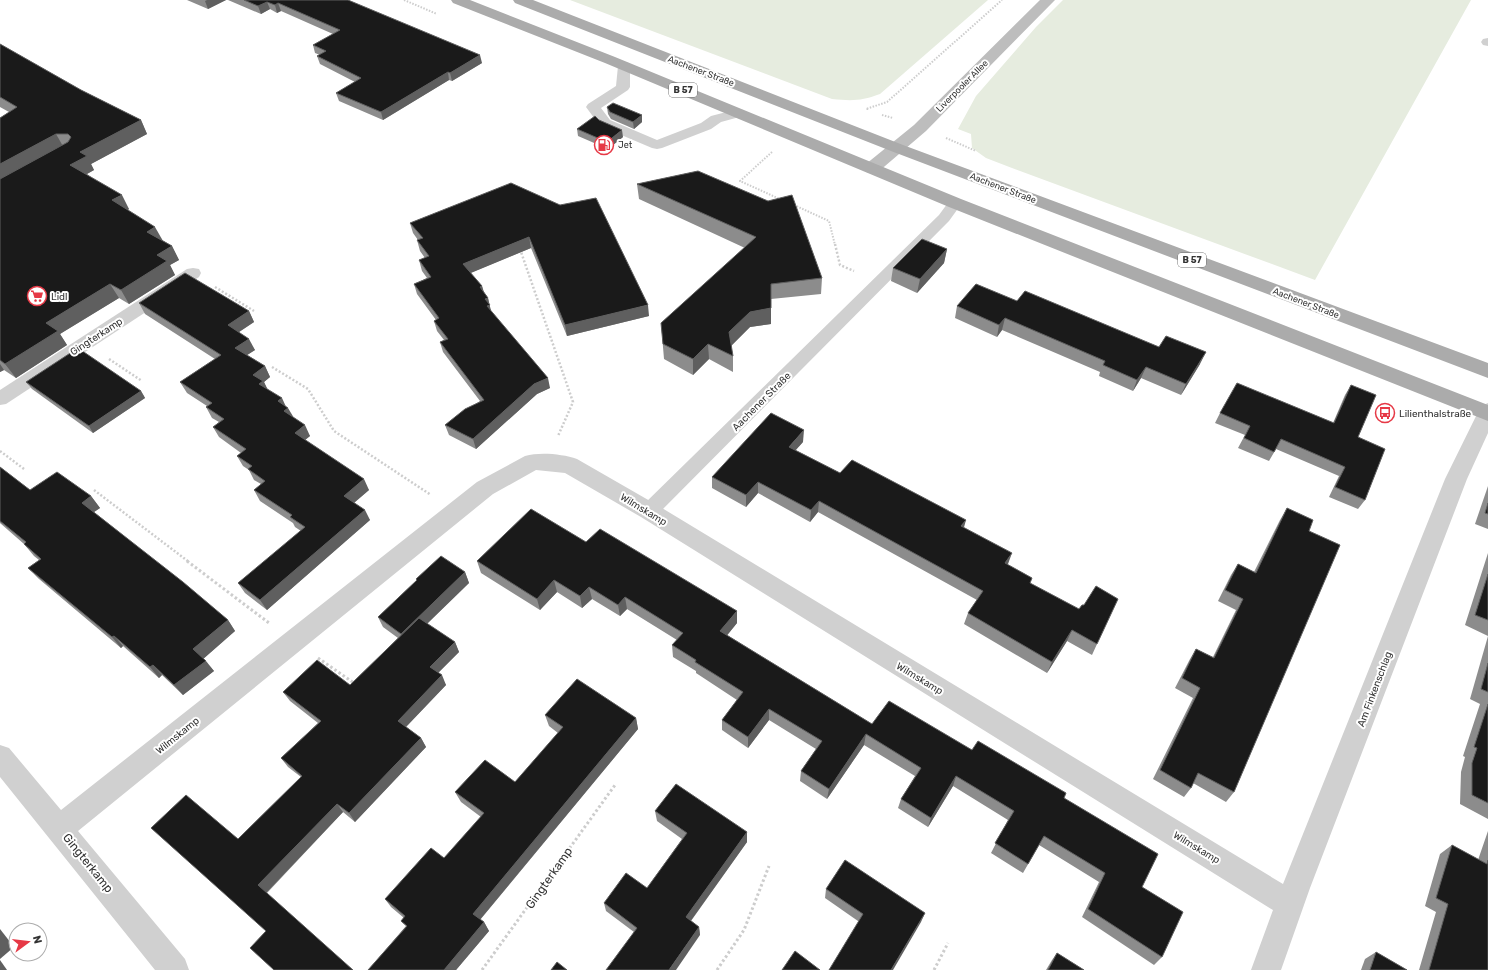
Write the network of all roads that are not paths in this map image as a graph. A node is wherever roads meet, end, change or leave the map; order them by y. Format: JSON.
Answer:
{"nodes":[{"id":1,"x":458,"y":0,"type":"edge"},
{"id":2,"x":520,"y":0,"type":"edge"},
{"id":3,"x":1048,"y":0,"type":"edge"},
{"id":4,"x":624,"y":66,"type":"junction"},
{"id":5,"x":738,"y":113,"type":"junction"},
{"id":6,"x":897,"y":148,"type":"junction"},
{"id":7,"x":872,"y":168,"type":"junction"},
{"id":8,"x":955,"y":202,"type":"junction"},
{"id":9,"x":192,"y":273,"type":"road end"},
{"id":10,"x":1488,"y":371,"type":"edge"},
{"id":11,"x":0,"y":399,"type":"edge"},
{"id":12,"x":1487,"y":412,"type":"edge"},
{"id":13,"x":649,"y":511,"type":"junction"},
{"id":14,"x":0,"y":757,"type":"edge"},
{"id":15,"x":60,"y":828,"type":"junction"},
{"id":16,"x":1290,"y":904,"type":"junction"},
{"id":17,"x":174,"y":970,"type":"edge"},
{"id":18,"x":1266,"y":970,"type":"edge"}],
"edges":[{"from":1,"to":4,"type":"main road","number":"B 57"},
{"from":2,"to":6,"type":"main road","name":"Aachener Straße","number":"B 57"},
{"from":3,"to":6,"type":"street","name":"Liverpooler Allee"},
{"from":4,"to":5,"type":"main road","number":"B 57"},
{"from":4,"to":5,"type":"lane"},
{"from":5,"to":7,"type":"main road","number":"B 57"},
{"from":6,"to":7,"type":"street","name":"Liverpooler Allee"},
{"from":6,"to":10,"type":"main road","name":"Aachener Straße","number":"B 57"},
{"from":7,"to":8,"type":"main road","number":"B 57"},
{"from":8,"to":12,"type":"main road","number":"B 57"},
{"from":8,"to":13,"type":"lane","name":"Aachener Straße"},
{"from":9,"to":11,"type":"lane","name":"Gingterkamp"},
{"from":12,"to":16,"type":"street","name":"Am Finkenschlag"},
{"from":13,"to":15,"type":"street","name":"Wilmskamp"},
{"from":13,"to":16,"type":"street","name":"Wilmskamp"},
{"from":14,"to":15,"type":"street","name":"Gingterkamp"},
{"from":15,"to":17,"type":"street","name":"Gingterkamp"},
{"from":16,"to":18,"type":"street","name":"Am Finkenschlag"}]}
